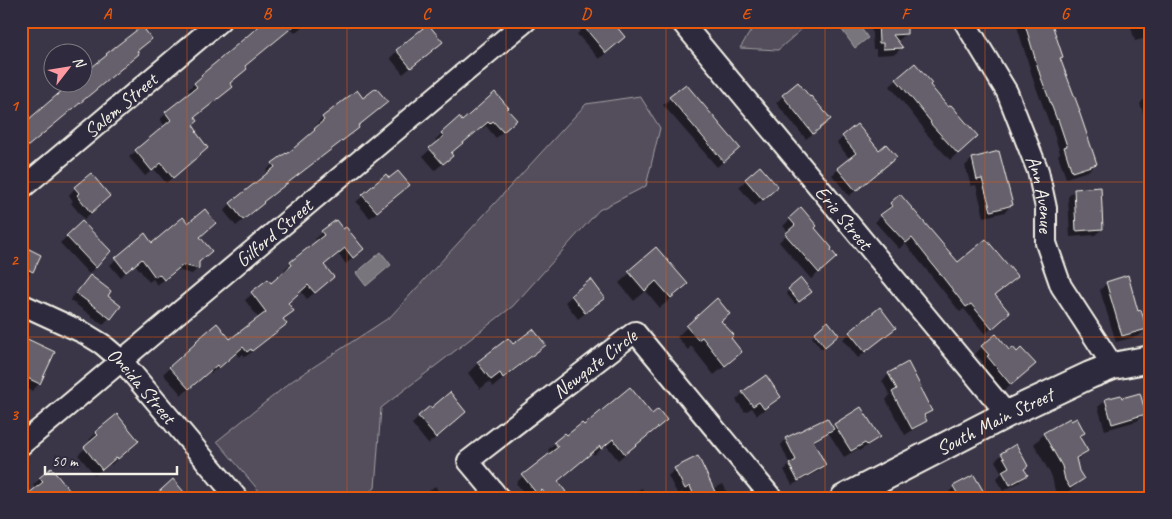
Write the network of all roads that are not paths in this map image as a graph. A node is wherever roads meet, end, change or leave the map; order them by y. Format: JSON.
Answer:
{"nodes":[{"id":1,"x":220,"y":21,"type":"edge"},
{"id":2,"x":526,"y":21,"type":"edge"},
{"id":3,"x":680,"y":21,"type":"edge"},
{"id":4,"x":964,"y":21,"type":"edge"},
{"id":5,"x":21,"y":189,"type":"edge"},
{"id":6,"x":21,"y":304,"type":"edge"},
{"id":7,"x":1151,"y":359,"type":"edge"},
{"id":8,"x":122,"y":361,"type":"junction"},
{"id":9,"x":1113,"y":366,"type":"junction"},
{"id":10,"x":1008,"y":414,"type":"junction"},
{"id":11,"x":21,"y":445,"type":"edge"},
{"id":12,"x":236,"y":498,"type":"edge"},
{"id":13,"x":498,"y":498,"type":"edge"},
{"id":14,"x":772,"y":498,"type":"edge"},
{"id":15,"x":844,"y":498,"type":"edge"}],
"edges":[{"from":1,"to":5,"type":"street","name":"Salem Street"},
{"from":2,"to":8,"type":"street","name":"Gilford Street"},
{"from":3,"to":10,"type":"street","name":"Erie Street"},
{"from":4,"to":9,"type":"street","name":"Ann Avenue"},
{"from":6,"to":8,"type":"street","name":"Oneida Street"},
{"from":7,"to":9,"type":"main road","name":"South Main Street"},
{"from":8,"to":11,"type":"street","name":"Gilford Street"},
{"from":8,"to":12,"type":"street","name":"Oneida Street"},
{"from":9,"to":10,"type":"main road","name":"South Main Street"},
{"from":10,"to":15,"type":"main road","name":"South Main Street"},
{"from":13,"to":14,"type":"street","name":"Newgate Circle"}]}
